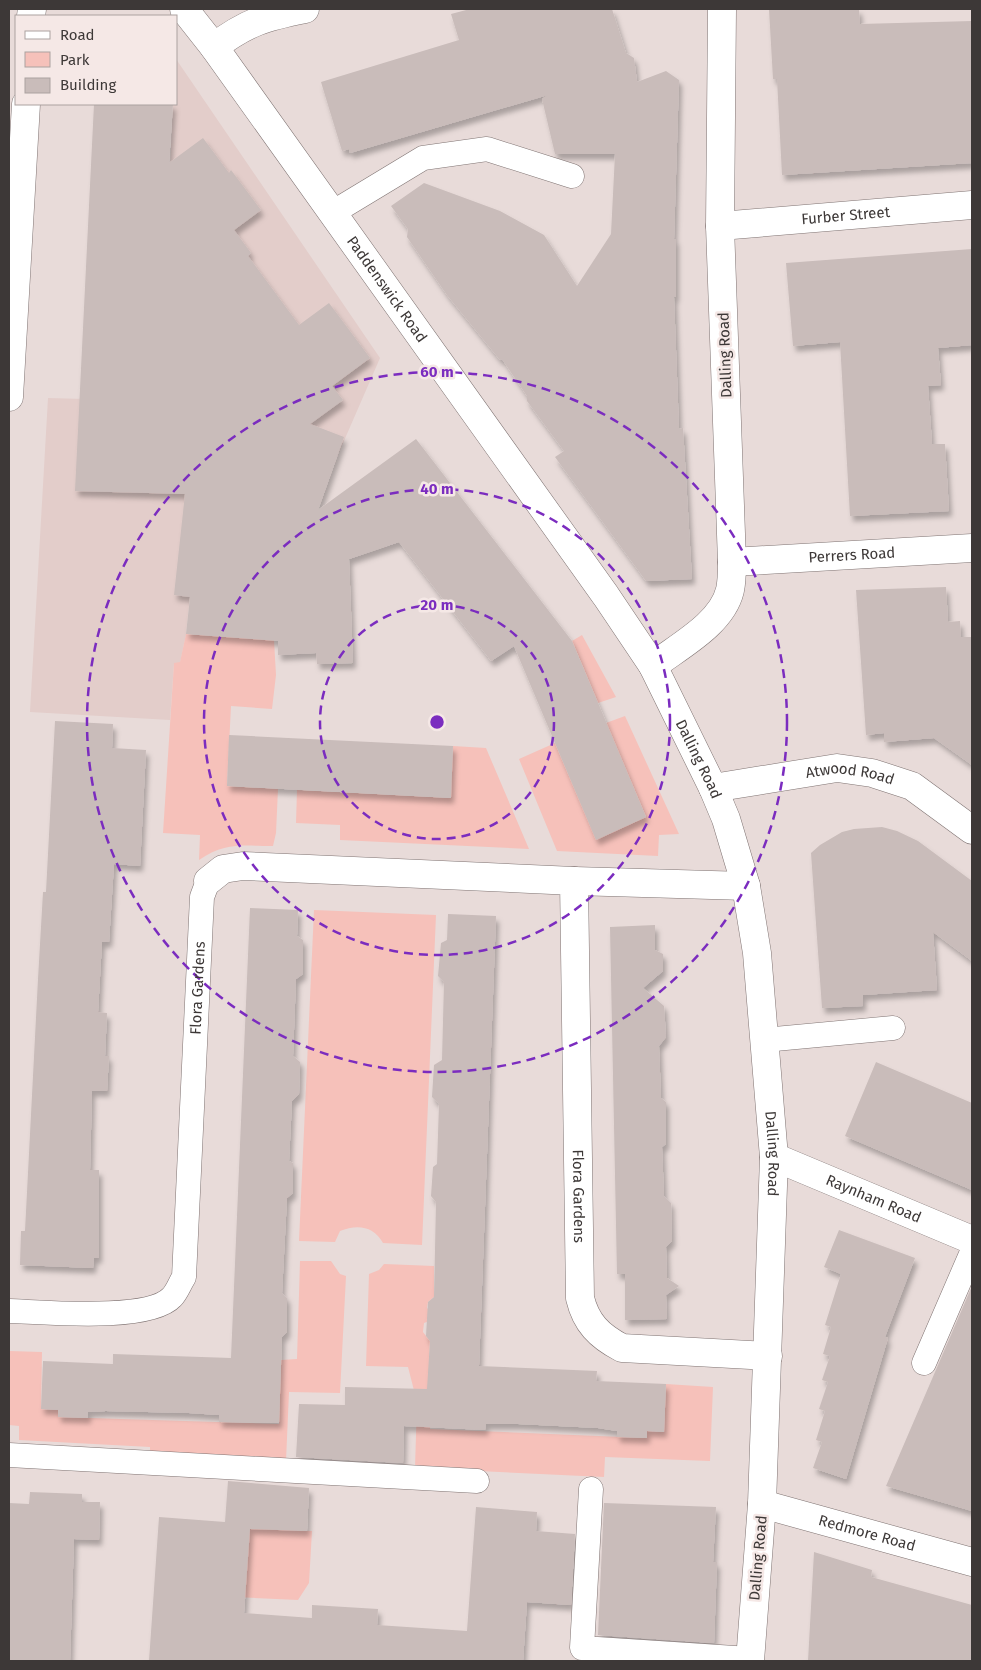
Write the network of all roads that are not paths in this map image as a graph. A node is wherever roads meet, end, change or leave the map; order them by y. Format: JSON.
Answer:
{"nodes":[{"id":1,"x":184,"y":9,"type":"edge"},
{"id":2,"x":305,"y":9,"type":"edge"},
{"id":3,"x":722,"y":9,"type":"edge"},
{"id":4,"x":214,"y":47,"type":"junction"},
{"id":5,"x":26,"y":105,"type":"edge"},
{"id":6,"x":572,"y":176,"type":"dead end"},
{"id":7,"x":972,"y":205,"type":"edge"},
{"id":8,"x":332,"y":213,"type":"junction"},
{"id":9,"x":720,"y":226,"type":"junction"},
{"id":10,"x":9,"y":397,"type":"edge"},
{"id":11,"x":972,"y":548,"type":"edge"},
{"id":12,"x":732,"y":562,"type":"junction"},
{"id":13,"x":606,"y":596,"type":"joint"},
{"id":14,"x":653,"y":666,"type":"junction"},
{"id":15,"x":713,"y":788,"type":"junction"},
{"id":16,"x":972,"y":830,"type":"edge"},
{"id":17,"x":208,"y":880,"type":"joint"},
{"id":18,"x":574,"y":880,"type":"junction"},
{"id":19,"x":746,"y":886,"type":"junction"},
{"id":20,"x":893,"y":1028,"type":"dead end"},
{"id":21,"x":764,"y":1040,"type":"junction"},
{"id":22,"x":774,"y":1157,"type":"junction"},
{"id":23,"x":972,"y":1240,"type":"edge"},
{"id":24,"x":972,"y":1252,"type":"edge"},
{"id":25,"x":9,"y":1311,"type":"edge"},
{"id":26,"x":768,"y":1356,"type":"junction"},
{"id":27,"x":924,"y":1363,"type":"dead end"},
{"id":28,"x":9,"y":1455,"type":"edge"},
{"id":29,"x":477,"y":1481,"type":"dead end"},
{"id":30,"x":591,"y":1489,"type":"dead end"},
{"id":31,"x":762,"y":1504,"type":"junction"},
{"id":32,"x":972,"y":1562,"type":"edge"},
{"id":33,"x":750,"y":1660,"type":"edge"}],
"edges":[{"from":1,"to":4,"type":"street","name":"Paddenswick Road"},
{"from":2,"to":4,"type":"street"},
{"from":3,"to":9,"type":"street","name":"Dalling Road"},
{"from":4,"to":8,"type":"street","name":"Paddenswick Road"},
{"from":5,"to":10,"type":"street"},
{"from":6,"to":8,"type":"lane"},
{"from":7,"to":9,"type":"street","name":"Furber Street"},
{"from":8,"to":13,"type":"street","name":"Paddenswick Road"},
{"from":9,"to":12,"type":"street","name":"Dalling Road"},
{"from":11,"to":12,"type":"street","name":"Perrers Road"},
{"from":12,"to":14,"type":"street","name":"Dalling Road"},
{"from":13,"to":14,"type":"street","name":"Dalling Road"},
{"from":14,"to":15,"type":"street","name":"Dalling Road"},
{"from":15,"to":16,"type":"street","name":"Atwood Road"},
{"from":15,"to":19,"type":"street","name":"Dalling Road"},
{"from":17,"to":18,"type":"street","name":"Flora Gardens"},
{"from":17,"to":25,"type":"lane","name":"Flora Gardens"},
{"from":18,"to":19,"type":"street","name":"Flora Gardens"},
{"from":18,"to":26,"type":"street","name":"Flora Gardens"},
{"from":19,"to":21,"type":"street","name":"Dalling Road"},
{"from":20,"to":21,"type":"lane"},
{"from":21,"to":22,"type":"street","name":"Dalling Road"},
{"from":22,"to":23,"type":"street","name":"Raynham Road"},
{"from":22,"to":26,"type":"street","name":"Dalling Road"},
{"from":24,"to":27,"type":"lane"},
{"from":26,"to":31,"type":"street","name":"Dalling Road"},
{"from":28,"to":29,"type":"lane"},
{"from":30,"to":33,"type":"lane"},
{"from":31,"to":32,"type":"street","name":"Redmore Road"},
{"from":31,"to":33,"type":"street","name":"Dalling Road"}]}
